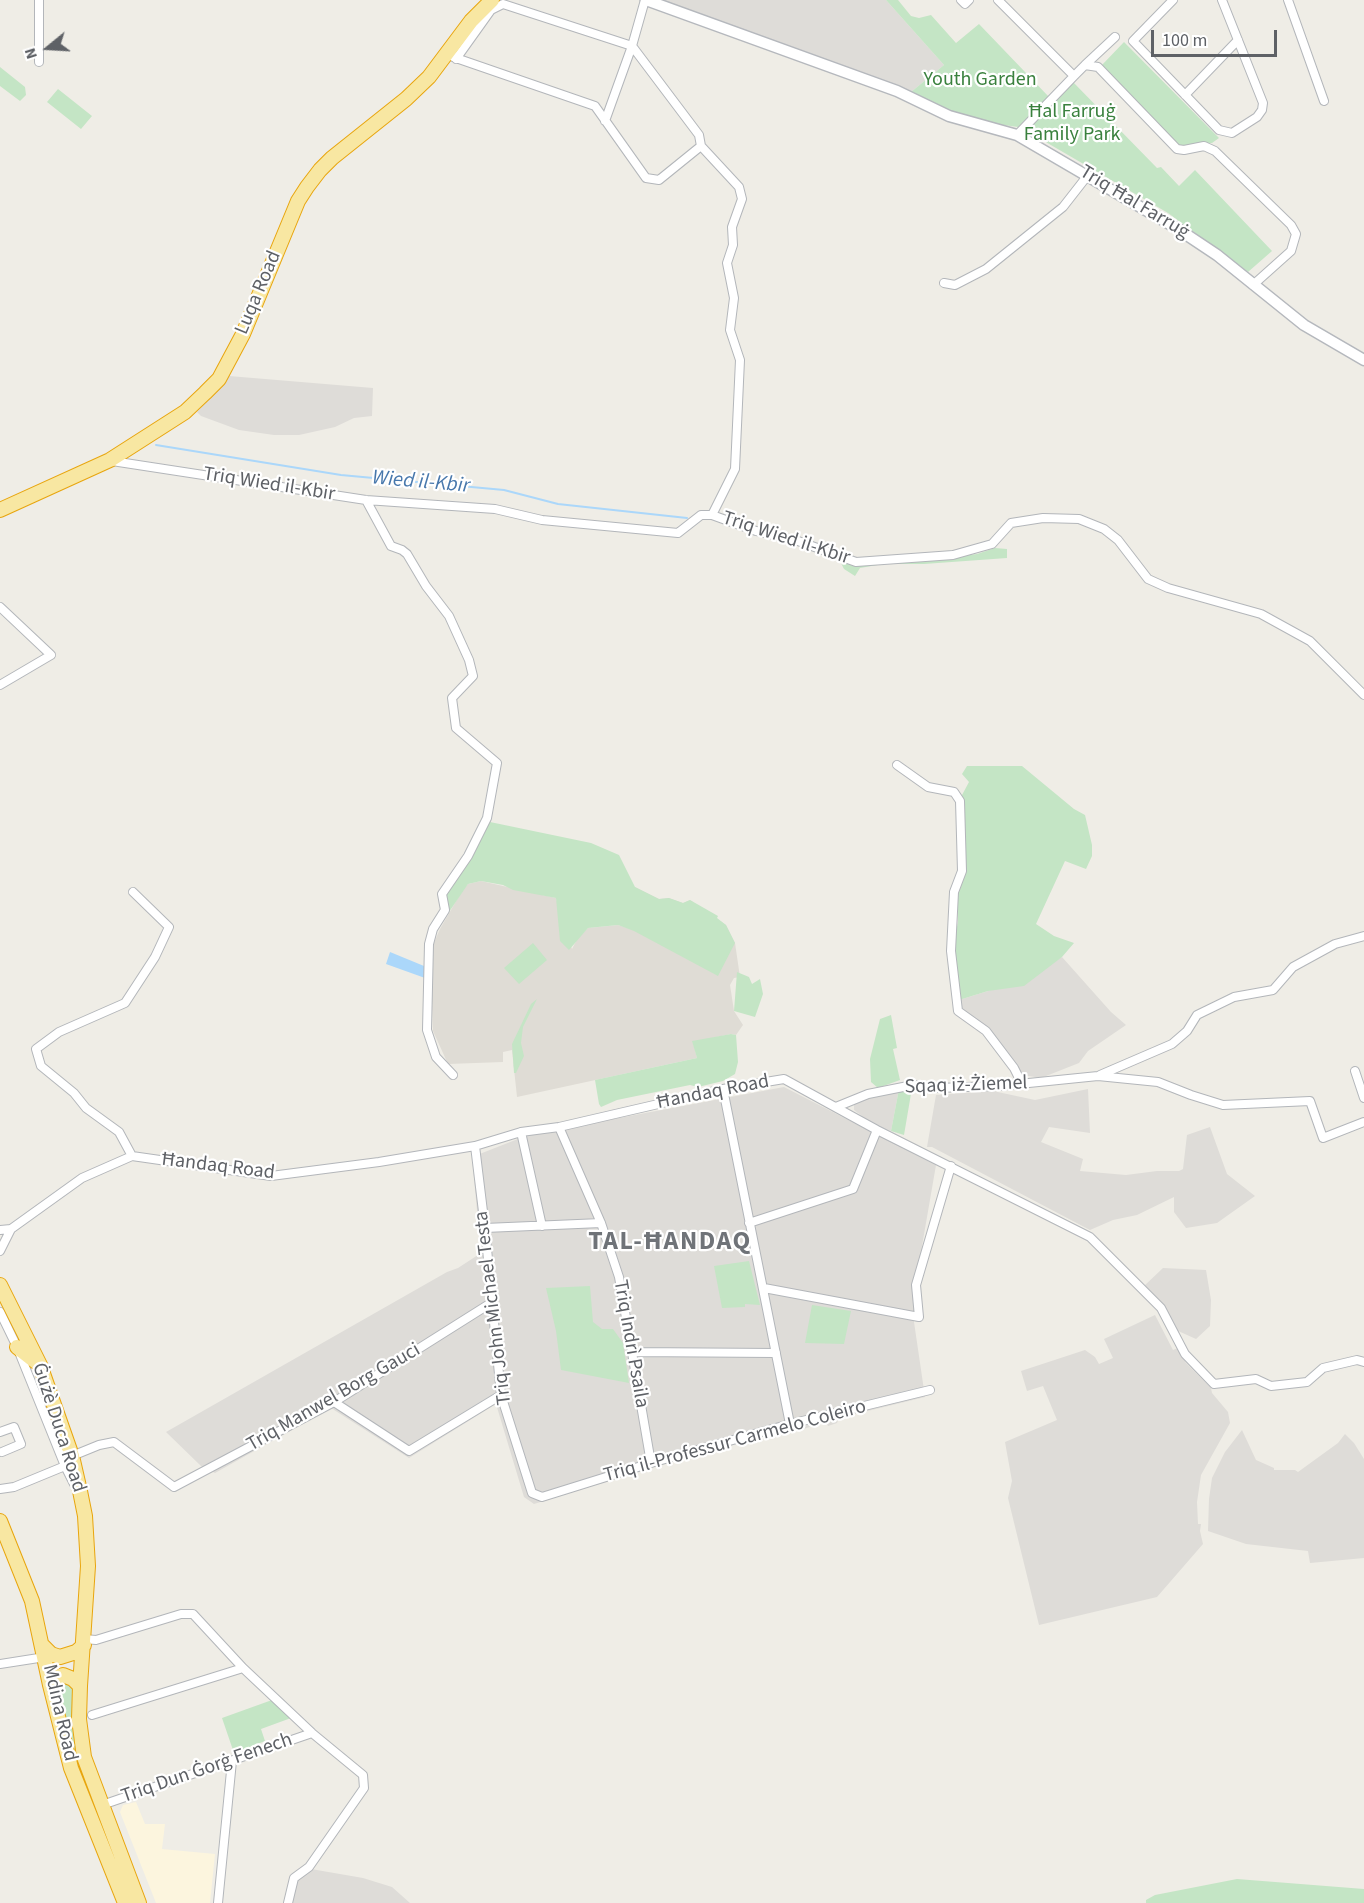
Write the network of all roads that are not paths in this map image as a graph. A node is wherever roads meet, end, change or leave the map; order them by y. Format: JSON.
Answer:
{"nodes":[{"id":1,"x":39,"y":0,"type":"edge"},
{"id":2,"x":483,"y":0,"type":"edge"},
{"id":3,"x":646,"y":0,"type":"edge"},
{"id":4,"x":961,"y":0,"type":"edge"},
{"id":5,"x":969,"y":0,"type":"edge"},
{"id":6,"x":998,"y":0,"type":"edge"},
{"id":7,"x":1222,"y":0,"type":"edge"},
{"id":8,"x":1288,"y":0,"type":"edge"},
{"id":9,"x":1169,"y":1,"type":"edge"},
{"id":10,"x":497,"y":2,"type":"edge"},
{"id":11,"x":471,"y":21,"type":"junction"},
{"id":12,"x":1115,"y":37,"type":"dead end"},
{"id":13,"x":1238,"y":40,"type":"junction"},
{"id":14,"x":632,"y":46,"type":"junction"},
{"id":15,"x":451,"y":57,"type":"junction"},
{"id":16,"x":39,"y":62,"type":"dead end"},
{"id":17,"x":1084,"y":65,"type":"junction"},
{"id":18,"x":1074,"y":76,"type":"junction"},
{"id":19,"x":1185,"y":95,"type":"junction"},
{"id":20,"x":1324,"y":101,"type":"dead end"},
{"id":21,"x":605,"y":121,"type":"junction"},
{"id":22,"x":1017,"y":135,"type":"junction"},
{"id":23,"x":701,"y":146,"type":"junction"},
{"id":24,"x":1088,"y":175,"type":"junction"},
{"id":25,"x":944,"y":283,"type":"dead end"},
{"id":26,"x":1253,"y":285,"type":"junction"},
{"id":27,"x":1364,"y":360,"type":"edge"},
{"id":28,"x":110,"y":460,"type":"junction"},
{"id":29,"x":366,"y":500,"type":"junction"},
{"id":30,"x":0,"y":510,"type":"edge"},
{"id":31,"x":712,"y":515,"type":"junction"},
{"id":32,"x":0,"y":606,"type":"edge"},
{"id":33,"x":0,"y":685,"type":"edge"},
{"id":34,"x":1364,"y":695,"type":"edge"},
{"id":35,"x":897,"y":765,"type":"dead end"},
{"id":36,"x":133,"y":892,"type":"dead end"},
{"id":37,"x":1364,"y":936,"type":"edge"},
{"id":38,"x":1355,"y":1071,"type":"dead end"},
{"id":39,"x":453,"y":1075,"type":"dead end"},
{"id":40,"x":1098,"y":1076,"type":"junction"},
{"id":41,"x":1022,"y":1084,"type":"junction"},
{"id":42,"x":723,"y":1089,"type":"junction"},
{"id":43,"x":1364,"y":1098,"type":"edge"},
{"id":44,"x":836,"y":1107,"type":"junction"},
{"id":45,"x":1364,"y":1122,"type":"edge"},
{"id":46,"x":558,"y":1127,"type":"junction"},
{"id":47,"x":878,"y":1130,"type":"junction"},
{"id":48,"x":521,"y":1132,"type":"junction"},
{"id":49,"x":474,"y":1146,"type":"junction"},
{"id":50,"x":132,"y":1156,"type":"junction"},
{"id":51,"x":951,"y":1166,"type":"junction"},
{"id":52,"x":601,"y":1223,"type":"junction"},
{"id":53,"x":749,"y":1223,"type":"junction"},
{"id":54,"x":542,"y":1226,"type":"junction"},
{"id":55,"x":10,"y":1228,"type":"junction"},
{"id":56,"x":485,"y":1228,"type":"junction"},
{"id":57,"x":0,"y":1230,"type":"edge"},
{"id":58,"x":0,"y":1251,"type":"edge"},
{"id":59,"x":0,"y":1285,"type":"edge"},
{"id":60,"x":764,"y":1288,"type":"junction"},
{"id":61,"x":491,"y":1303,"type":"junction"},
{"id":62,"x":0,"y":1312,"type":"edge"},
{"id":63,"x":17,"y":1347,"type":"junction"},
{"id":64,"x":631,"y":1352,"type":"junction"},
{"id":65,"x":776,"y":1353,"type":"junction"},
{"id":66,"x":1364,"y":1362,"type":"edge"},
{"id":67,"x":40,"y":1365,"type":"junction"},
{"id":68,"x":930,"y":1390,"type":"dead end"},
{"id":69,"x":501,"y":1395,"type":"junction"},
{"id":70,"x":334,"y":1402,"type":"junction"},
{"id":71,"x":790,"y":1424,"type":"junction"},
{"id":72,"x":0,"y":1432,"type":"edge"},
{"id":73,"x":2,"y":1452,"type":"dead end"},
{"id":74,"x":68,"y":1461,"type":"junction"},
{"id":75,"x":651,"y":1463,"type":"junction"},
{"id":76,"x":0,"y":1489,"type":"edge"},
{"id":77,"x":542,"y":1497,"type":"joint"},
{"id":78,"x":0,"y":1521,"type":"edge"},
{"id":79,"x":88,"y":1642,"type":"junction"},
{"id":80,"x":44,"y":1652,"type":"junction"},
{"id":81,"x":0,"y":1664,"type":"edge"},
{"id":82,"x":243,"y":1668,"type":"junction"},
{"id":83,"x":50,"y":1685,"type":"junction"},
{"id":84,"x":80,"y":1686,"type":"junction"},
{"id":85,"x":92,"y":1715,"type":"dead end"},
{"id":86,"x":312,"y":1733,"type":"junction"},
{"id":87,"x":232,"y":1761,"type":"junction"},
{"id":88,"x":102,"y":1805,"type":"junction"},
{"id":89,"x":125,"y":1903,"type":"edge"},
{"id":90,"x":139,"y":1903,"type":"edge"},
{"id":91,"x":218,"y":1903,"type":"edge"},
{"id":92,"x":288,"y":1903,"type":"edge"}],
"edges":[{"from":1,"to":16,"type":"street"},
{"from":2,"to":11,"type":"highway","name":"Luqa Road"},
{"from":3,"to":14,"type":"street"},
{"from":3,"to":22,"type":"main road","name":"Triq Ħal Farruġ"},
{"from":4,"to":5,"type":"street"},
{"from":6,"to":18,"type":"street"},
{"from":7,"to":13,"type":"street"},
{"from":8,"to":20,"type":"street"},
{"from":9,"to":19,"type":"street"},
{"from":10,"to":11,"type":"highway","name":"Luqa Road"},
{"from":10,"to":14,"type":"street"},
{"from":10,"to":15,"type":"street"},
{"from":11,"to":15,"type":"highway","name":"Luqa Road"},
{"from":12,"to":17,"type":"street"},
{"from":13,"to":19,"type":"street"},
{"from":13,"to":19,"type":"street"},
{"from":14,"to":21,"type":"street"},
{"from":14,"to":23,"type":"street"},
{"from":15,"to":21,"type":"street"},
{"from":15,"to":28,"type":"highway","name":"Luqa Road"},
{"from":17,"to":18,"type":"street"},
{"from":17,"to":26,"type":"street"},
{"from":18,"to":22,"type":"street"},
{"from":21,"to":23,"type":"street"},
{"from":22,"to":24,"type":"main road","name":"Triq Ħal Farruġ"},
{"from":23,"to":31,"type":"street"},
{"from":24,"to":25,"type":"street"},
{"from":24,"to":26,"type":"main road","name":"Triq Ħal Farruġ"},
{"from":26,"to":27,"type":"main road","name":"Triq Ħal Farruġ"},
{"from":28,"to":29,"type":"street","name":"Triq Wied il-Kbir"},
{"from":28,"to":30,"type":"highway","name":"Luqa Road"},
{"from":29,"to":31,"type":"street","name":"Triq Wied il-Kbir"},
{"from":29,"to":39,"type":"street"},
{"from":31,"to":34,"type":"street","name":"Triq Wied il-Kbir"},
{"from":32,"to":33,"type":"street"},
{"from":35,"to":41,"type":"street"},
{"from":36,"to":50,"type":"street"},
{"from":37,"to":40,"type":"street"},
{"from":38,"to":43,"type":"street"},
{"from":40,"to":41,"type":"street","name":"Sqaq iż-Żiemel"},
{"from":40,"to":45,"type":"street"},
{"from":41,"to":44,"type":"street","name":"Sqaq iż-Żiemel"},
{"from":42,"to":44,"type":"street","name":"Ħandaq Road"},
{"from":42,"to":46,"type":"street","name":"Ħandaq Road"},
{"from":42,"to":53,"type":"street"},
{"from":44,"to":47,"type":"street","name":"Ħandaq Road"},
{"from":46,"to":48,"type":"street","name":"Ħandaq Road"},
{"from":46,"to":52,"type":"street","name":"Triq Indrì Psaila"},
{"from":47,"to":51,"type":"street","name":"Ħandaq Road"},
{"from":47,"to":53,"type":"street"},
{"from":48,"to":49,"type":"street","name":"Ħandaq Road"},
{"from":48,"to":54,"type":"street"},
{"from":49,"to":50,"type":"street","name":"Ħandaq Road"},
{"from":49,"to":56,"type":"street","name":"Triq John Michael Testa"},
{"from":50,"to":55,"type":"street","name":"Ħandaq Road"},
{"from":51,"to":60,"type":"street"},
{"from":51,"to":66,"type":"street","name":"Ħandaq Road"},
{"from":52,"to":54,"type":"street"},
{"from":52,"to":64,"type":"street","name":"Triq Indrì Psaila"},
{"from":53,"to":60,"type":"street"},
{"from":54,"to":56,"type":"street"},
{"from":55,"to":57,"type":"street","name":"Ħandaq Road"},
{"from":55,"to":58,"type":"street"},
{"from":56,"to":61,"type":"street","name":"Triq John Michael Testa"},
{"from":59,"to":67,"type":"highway","name":"Ġużè Duca Road"},
{"from":60,"to":65,"type":"street"},
{"from":61,"to":69,"type":"street","name":"Triq John Michael Testa"},
{"from":61,"to":70,"type":"street","name":"Triq Manwel Borg Gauci"},
{"from":62,"to":63,"type":"street"},
{"from":63,"to":67,"type":"highway"},
{"from":63,"to":74,"type":"street"},
{"from":64,"to":65,"type":"street"},
{"from":64,"to":75,"type":"street","name":"Triq Indrì Psaila"},
{"from":65,"to":71,"type":"street"},
{"from":67,"to":74,"type":"highway","name":"Ġużè Duca Road"},
{"from":68,"to":71,"type":"street","name":"Triq il-Professur Carmelo Coleiro"},
{"from":69,"to":70,"type":"street"},
{"from":69,"to":77,"type":"street","name":"Triq John Michael Testa"},
{"from":70,"to":74,"type":"street","name":"Triq Manwel Borg Gauci"},
{"from":71,"to":75,"type":"street","name":"Triq il-Professur Carmelo Coleiro"},
{"from":72,"to":73,"type":"street"},
{"from":74,"to":76,"type":"street"},
{"from":74,"to":79,"type":"highway","name":"Ġużè Duca Road"},
{"from":75,"to":77,"type":"street","name":"Triq il-Professur Carmelo Coleiro"},
{"from":78,"to":80,"type":"highway","name":"Mdina Road"},
{"from":79,"to":80,"type":"highway"},
{"from":79,"to":82,"type":"street"},
{"from":79,"to":84,"type":"highway","name":"Ġużè Duca Road"},
{"from":80,"to":81,"type":"street"},
{"from":80,"to":83,"type":"highway","name":"Mdina Road"},
{"from":82,"to":85,"type":"street"},
{"from":82,"to":86,"type":"street"},
{"from":83,"to":84,"type":"highway"},
{"from":83,"to":89,"type":"highway","name":"Mdina Road"},
{"from":84,"to":88,"type":"highway","name":"Mdina Road"},
{"from":86,"to":87,"type":"street","name":"Triq Dun Ġorġ Fenech"},
{"from":86,"to":92,"type":"street"},
{"from":87,"to":88,"type":"street","name":"Triq Dun Ġorġ Fenech"},
{"from":87,"to":91,"type":"street"},
{"from":88,"to":90,"type":"highway","name":"Mdina Road"}]}
